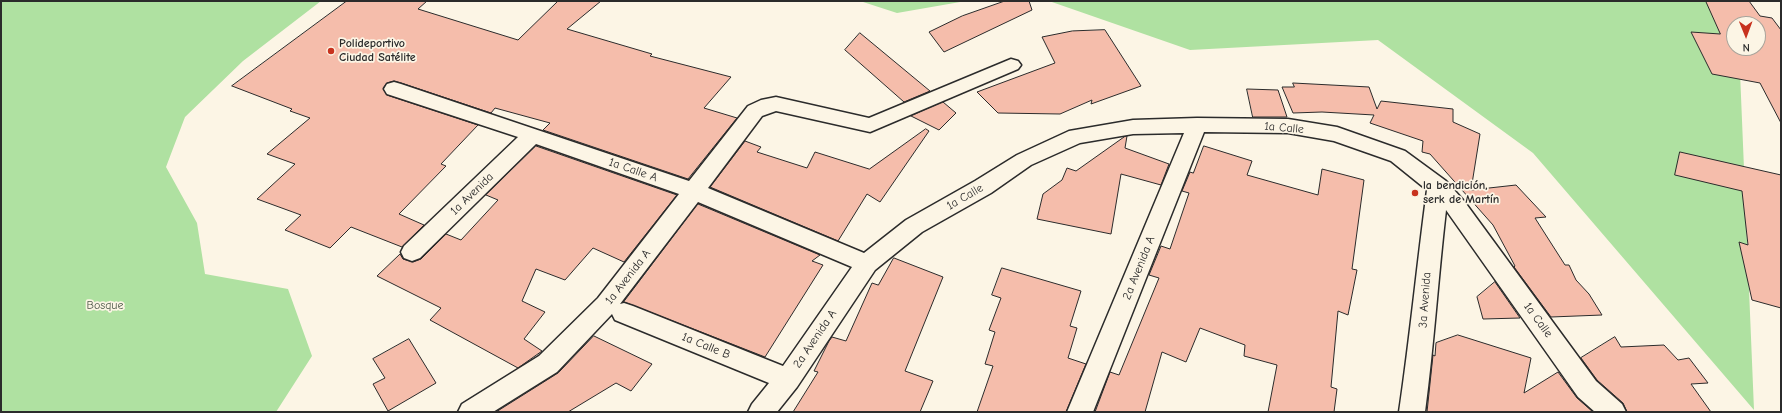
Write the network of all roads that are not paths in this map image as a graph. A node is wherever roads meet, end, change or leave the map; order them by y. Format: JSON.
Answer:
{"nodes":[{"id":1,"x":1011,"y":65,"type":"dead end"},
{"id":2,"x":394,"y":89,"type":"dead end"},
{"id":3,"x":1197,"y":124,"type":"junction"},
{"id":4,"x":533,"y":135,"type":"junction"},
{"id":5,"x":1438,"y":187,"type":"junction"},
{"id":6,"x":694,"y":191,"type":"junction"},
{"id":7,"x":412,"y":252,"type":"dead end"},
{"id":8,"x":866,"y":264,"type":"junction"},
{"id":9,"x":624,"y":313,"type":"dead end"},
{"id":10,"x":788,"y":379,"type":"junction"},
{"id":11,"x":471,"y":412,"type":"edge"},
{"id":12,"x":760,"y":412,"type":"edge"},
{"id":13,"x":1080,"y":412,"type":"edge"},
{"id":14,"x":1412,"y":412,"type":"edge"},
{"id":15,"x":1613,"y":412,"type":"edge"}],
"edges":[{"from":1,"to":6,"type":"street","name":"1a Avenida A"},
{"from":2,"to":4,"type":"street","name":"1a Calle A"},
{"from":3,"to":5,"type":"street","name":"1a Calle"},
{"from":3,"to":8,"type":"street","name":"1a Calle"},
{"from":3,"to":13,"type":"street","name":"2a Avenida A"},
{"from":4,"to":6,"type":"street","name":"1a Calle A"},
{"from":4,"to":7,"type":"street","name":"1a Avenida"},
{"from":5,"to":14,"type":"street","name":"3a Avenida"},
{"from":5,"to":15,"type":"street","name":"1a Calle"},
{"from":6,"to":8,"type":"street","name":"1a Calle A"},
{"from":6,"to":11,"type":"street","name":"1a Avenida A"},
{"from":8,"to":10,"type":"street","name":"2a Avenida A"},
{"from":9,"to":10,"type":"street","name":"1a Calle B"},
{"from":10,"to":12,"type":"street","name":"2a Avenida A"}]}
